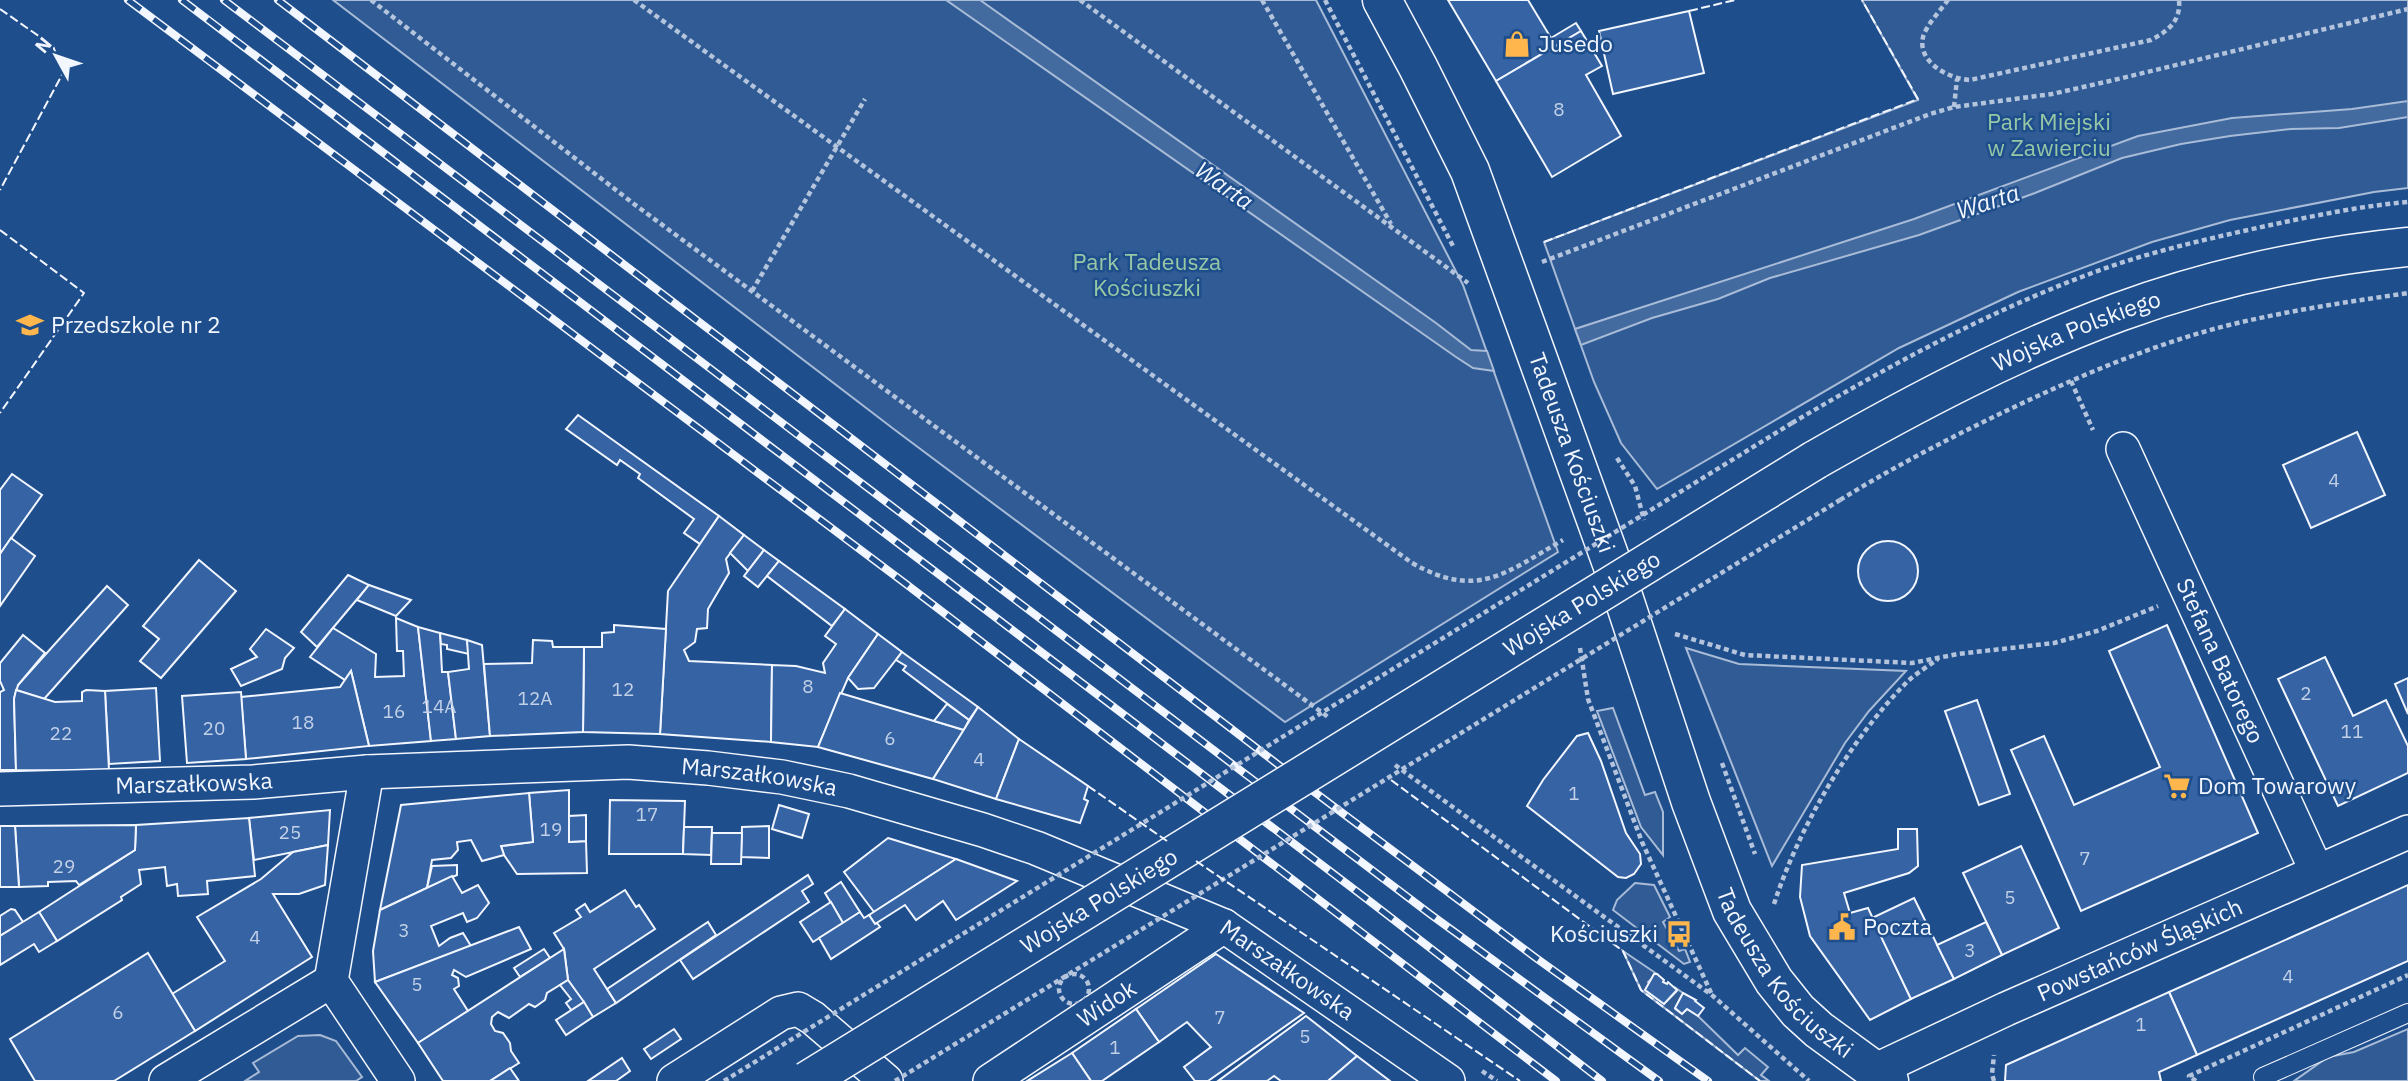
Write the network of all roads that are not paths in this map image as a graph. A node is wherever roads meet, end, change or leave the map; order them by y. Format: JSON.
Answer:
{"nodes":[{"id":1,"x":1382,"y":0,"type":"edge"},
{"id":2,"x":2408,"y":247,"type":"edge"},
{"id":3,"x":2110,"y":443,"type":"road end"},
{"id":4,"x":367,"y":772,"type":"junction"},
{"id":5,"x":0,"y":789,"type":"edge"},
{"id":6,"x":2408,"y":832,"type":"edge"},
{"id":7,"x":2317,"y":872,"type":"junction"},
{"id":8,"x":1224,"y":926,"type":"junction"},
{"id":9,"x":331,"y":981,"type":"junction"},
{"id":10,"x":2408,"y":1013,"type":"edge"},
{"id":11,"x":1882,"y":1076,"type":"edge"},
{"id":12,"x":2263,"y":1077,"type":"dead end"},
{"id":13,"x":166,"y":1081,"type":"edge"},
{"id":14,"x":398,"y":1081,"type":"edge"},
{"id":15,"x":674,"y":1081,"type":"edge"},
{"id":16,"x":807,"y":1081,"type":"edge"},
{"id":17,"x":886,"y":1081,"type":"edge"},
{"id":18,"x":990,"y":1081,"type":"edge"},
{"id":19,"x":1448,"y":1081,"type":"edge"}],
"edges":[{"from":1,"to":11,"type":"main road","name":"Tadeusza Kościuszki"},
{"from":2,"to":16,"type":"main road","name":"Wojska Polskiego","bridge":true},
{"from":3,"to":7,"type":"street","name":"Stefana Batorego"},
{"from":4,"to":5,"type":"street","name":"Marszałkowska"},
{"from":4,"to":8,"type":"street","name":"Marszałkowska"},
{"from":4,"to":9,"type":"street"},
{"from":6,"to":7,"type":"street","name":"Powstańców Śląskich"},
{"from":7,"to":11,"type":"street","name":"Powstańców Śląskich"},
{"from":8,"to":18,"type":"street","name":"Widok"},
{"from":8,"to":19,"type":"street","name":"Marszałkowska"},
{"from":9,"to":13,"type":"street"},
{"from":9,"to":14,"type":"street"},
{"from":10,"to":12,"type":"lane"},
{"from":15,"to":17,"type":"street"}]}
